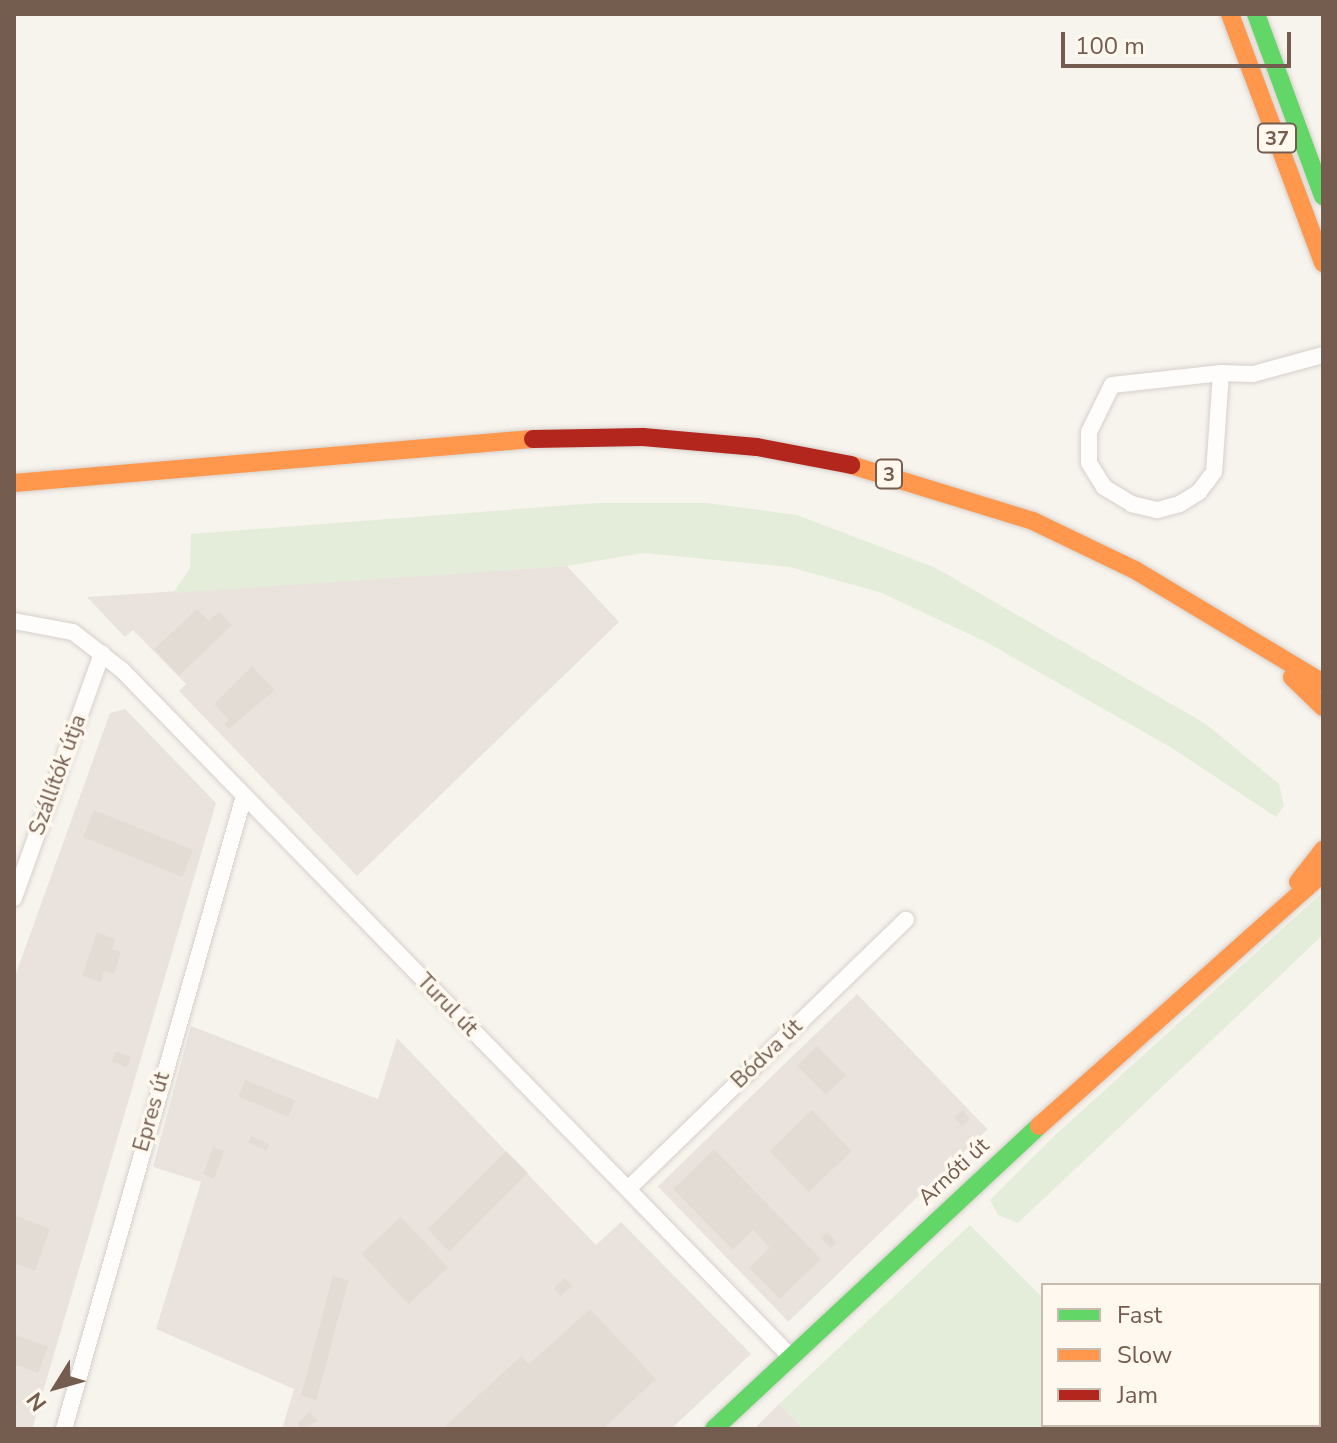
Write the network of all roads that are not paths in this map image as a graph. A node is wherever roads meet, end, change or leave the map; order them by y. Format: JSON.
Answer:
{"nodes":[{"id":1,"x":1230,"y":14,"type":"edge"},
{"id":2,"x":1256,"y":14,"type":"edge"},
{"id":3,"x":1323,"y":196,"type":"edge"},
{"id":4,"x":1323,"y":263,"type":"edge"},
{"id":5,"x":1323,"y":355,"type":"edge"},
{"id":6,"x":1221,"y":373,"type":"junction"},
{"id":7,"x":14,"y":483,"type":"edge"},
{"id":8,"x":14,"y":621,"type":"edge"},
{"id":9,"x":1251,"y":640,"type":"junction"},
{"id":10,"x":102,"y":653,"type":"junction"},
{"id":11,"x":1323,"y":683,"type":"edge"},
{"id":12,"x":1323,"y":707,"type":"edge"},
{"id":13,"x":244,"y":796,"type":"junction"},
{"id":14,"x":1323,"y":850,"type":"edge"},
{"id":15,"x":1323,"y":873,"type":"edge"},
{"id":16,"x":14,"y":898,"type":"edge"},
{"id":17,"x":906,"y":920,"type":"dead end"},
{"id":18,"x":1229,"y":952,"type":"junction"},
{"id":19,"x":628,"y":1189,"type":"junction"},
{"id":20,"x":791,"y":1357,"type":"junction"},
{"id":21,"x":64,"y":1429,"type":"edge"},
{"id":22,"x":714,"y":1429,"type":"edge"}],
"edges":[{"from":1,"to":4,"type":"main road","number":"37"},
{"from":2,"to":3,"type":"main road","number":"37"},
{"from":5,"to":6,"type":"street"},
{"from":6,"to":6,"type":"street"},
{"from":7,"to":9,"type":"main road","number":"3"},
{"from":8,"to":10,"type":"street","name":"Turul út"},
{"from":9,"to":11,"type":"main road","number":"3"},
{"from":9,"to":12,"type":"main road","number":"3"},
{"from":10,"to":13,"type":"street","name":"Turul út"},
{"from":10,"to":16,"type":"street","name":"Szállítók útja"},
{"from":13,"to":19,"type":"street","name":"Turul út"},
{"from":13,"to":21,"type":"street","name":"Epres út"},
{"from":14,"to":18,"type":"main road"},
{"from":15,"to":18,"type":"main road"},
{"from":17,"to":19,"type":"street","name":"Bódva út"},
{"from":18,"to":20,"type":"main road","name":"Arnóti út"},
{"from":19,"to":20,"type":"street","name":"Turul út"},
{"from":20,"to":22,"type":"main road","name":"Arnóti út"}]}
